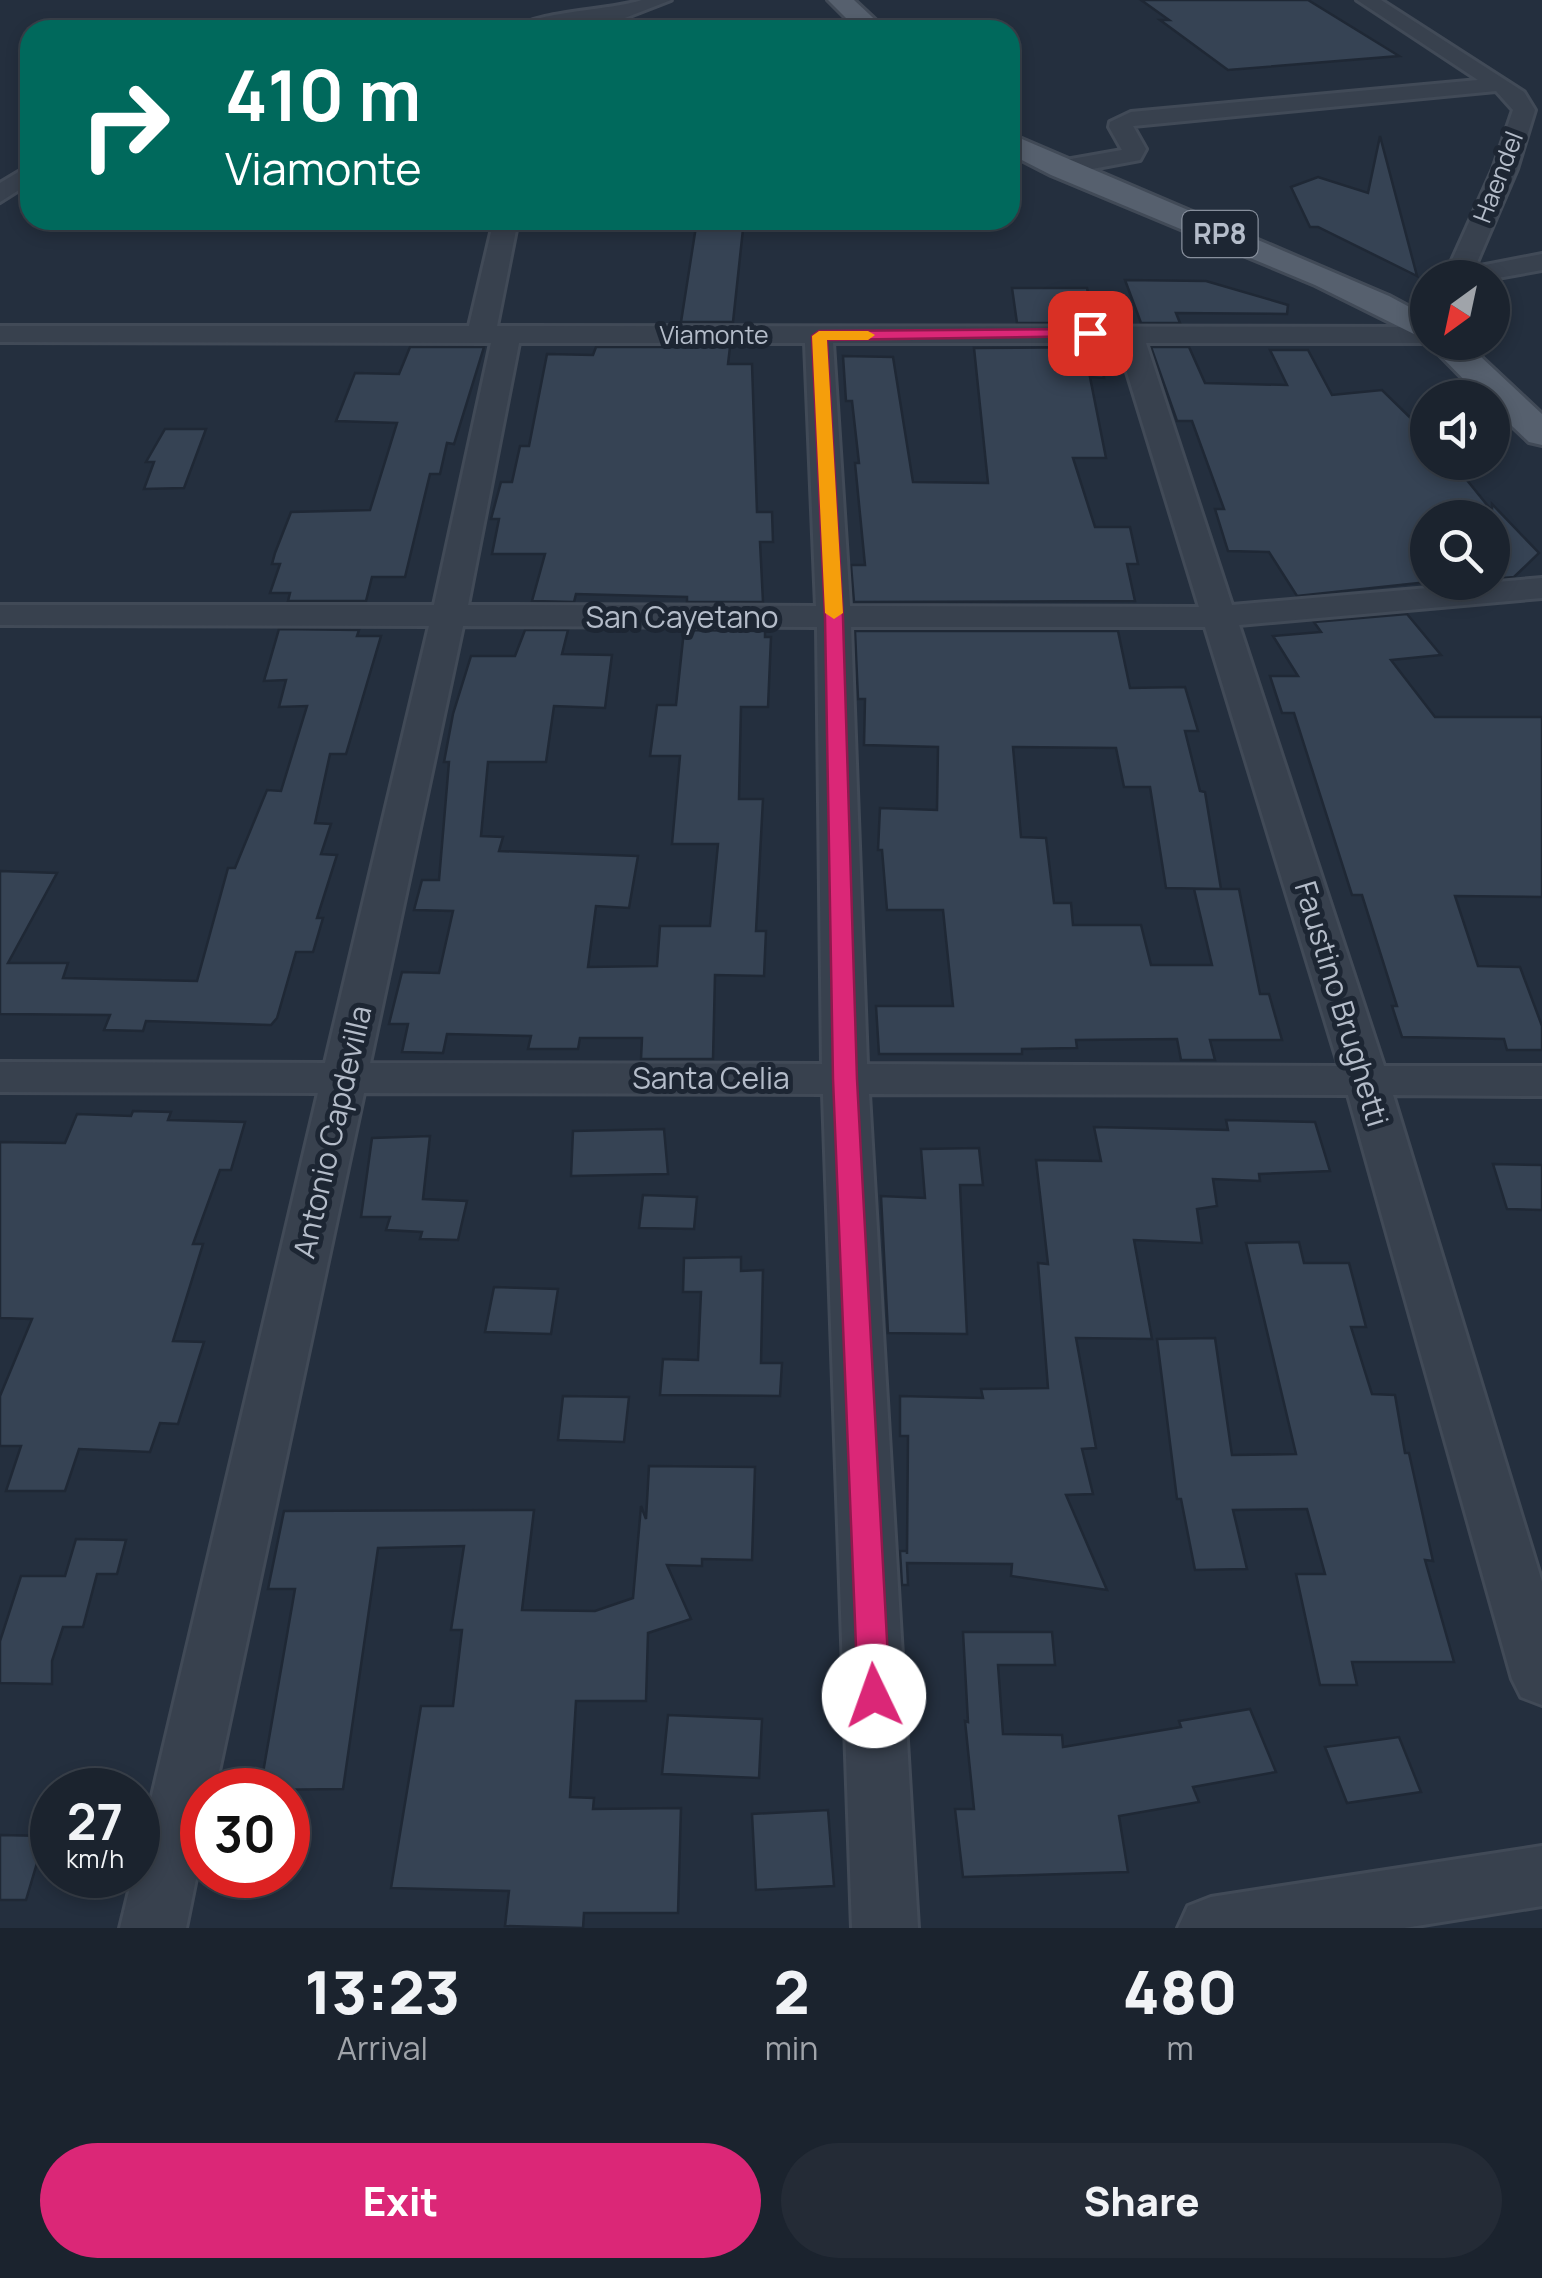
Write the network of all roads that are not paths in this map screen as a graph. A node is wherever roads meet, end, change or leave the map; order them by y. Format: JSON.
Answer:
{"nodes":[{"id":1,"x":660,"y":0,"type":"edge"},
{"id":2,"x":840,"y":0,"type":"edge"},
{"id":3,"x":1367,"y":0,"type":"edge"},
{"id":4,"x":573,"y":20,"type":"edge"},
{"id":5,"x":863,"y":20,"type":"edge"},
{"id":6,"x":1500,"y":84,"type":"junction"},
{"id":7,"x":1020,"y":148,"type":"edge"},
{"id":8,"x":1060,"y":168,"type":"junction"},
{"id":9,"x":20,"y":179,"type":"edge"},
{"id":10,"x":0,"y":196,"type":"edge"},
{"id":11,"x":505,"y":230,"type":"edge"},
{"id":12,"x":1467,"y":260,"type":"edge"},
{"id":13,"x":1542,"y":262,"type":"edge"},
{"id":14,"x":1510,"y":268,"type":"edge"},
{"id":15,"x":1410,"y":318,"type":"edge"},
{"id":16,"x":1410,"y":323,"type":"edge"},
{"id":17,"x":1129,"y":333,"type":"junction"},
{"id":18,"x":0,"y":334,"type":"edge"},
{"id":19,"x":494,"y":334,"type":"junction"},
{"id":20,"x":819,"y":336,"type":"junction"},
{"id":21,"x":1463,"y":360,"type":"edge"},
{"id":22,"x":1542,"y":434,"type":"edge"},
{"id":23,"x":1542,"y":588,"type":"edge"},
{"id":24,"x":0,"y":614,"type":"edge"},
{"id":25,"x":1218,"y":617,"type":"junction"},
{"id":26,"x":448,"y":618,"type":"junction"},
{"id":27,"x":834,"y":618,"type":"junction"},
{"id":28,"x":0,"y":1077,"type":"edge"},
{"id":29,"x":345,"y":1078,"type":"junction"},
{"id":30,"x":845,"y":1079,"type":"junction"},
{"id":31,"x":1542,"y":1082,"type":"edge"},
{"id":32,"x":1367,"y":1084,"type":"junction"},
{"id":33,"x":1542,"y":1679,"type":"edge"},
{"id":34,"x":1542,"y":1876,"type":"edge"},
{"id":35,"x":153,"y":1928,"type":"edge"},
{"id":36,"x":885,"y":1928,"type":"edge"},
{"id":37,"x":1212,"y":1928,"type":"edge"}],
"edges":[{"from":1,"to":4,"type":"street"},
{"from":2,"to":5,"type":"main road"},
{"from":3,"to":6,"type":"street"},
{"from":6,"to":8,"type":"street"},
{"from":6,"to":12,"type":"street","name":"Haendel"},
{"from":7,"to":8,"type":"main road","number":"RP8"},
{"from":8,"to":15,"type":"main road","number":"RP8"},
{"from":9,"to":10,"type":"street"},
{"from":11,"to":19,"type":"street","name":"Antonio Capdevilla"},
{"from":13,"to":14,"type":"street"},
{"from":16,"to":17,"type":"street","name":"Viamonte"},
{"from":17,"to":20,"type":"street","name":"Viamonte"},
{"from":17,"to":25,"type":"street","name":"Faustino Brughetti"},
{"from":18,"to":19,"type":"street","name":"Viamonte"},
{"from":19,"to":20,"type":"street","name":"Viamonte"},
{"from":19,"to":26,"type":"street","name":"Antonio Capdevilla"},
{"from":20,"to":27,"type":"street"},
{"from":21,"to":22,"type":"main road"},
{"from":23,"to":25,"type":"street","name":"San Cayetano"},
{"from":24,"to":26,"type":"street","name":"San Cayetano"},
{"from":25,"to":27,"type":"street","name":"San Cayetano"},
{"from":25,"to":32,"type":"street","name":"Faustino Brughetti"},
{"from":26,"to":27,"type":"street","name":"San Cayetano"},
{"from":26,"to":29,"type":"street","name":"Antonio Capdevilla"},
{"from":27,"to":30,"type":"street"},
{"from":28,"to":29,"type":"street","name":"Santa Celia"},
{"from":29,"to":30,"type":"street","name":"Santa Celia"},
{"from":29,"to":35,"type":"street","name":"Antonio Capdevilla"},
{"from":30,"to":32,"type":"street","name":"Santa Celia"},
{"from":30,"to":36,"type":"street"},
{"from":31,"to":32,"type":"street","name":"Santa Celia"},
{"from":32,"to":33,"type":"street","name":"Faustino Brughetti"},
{"from":34,"to":37,"type":"street"}]}
